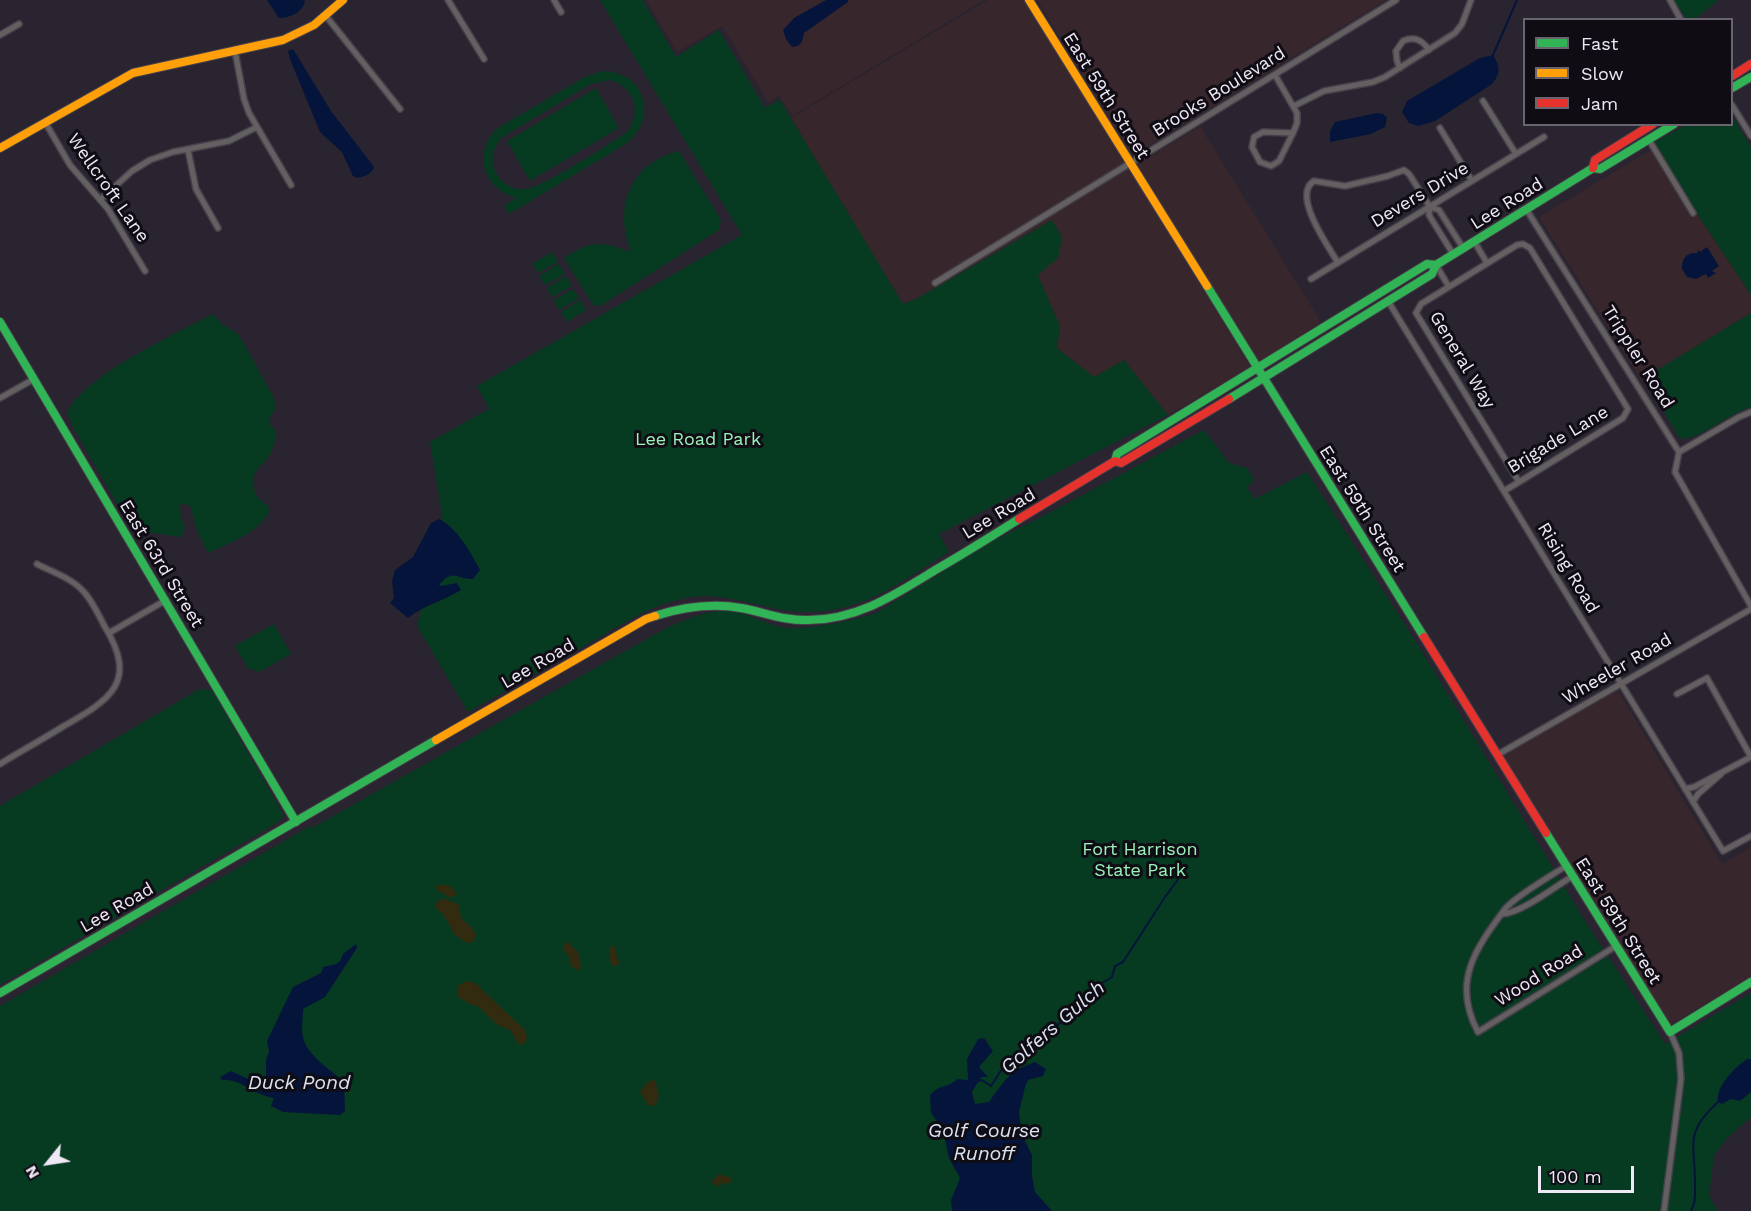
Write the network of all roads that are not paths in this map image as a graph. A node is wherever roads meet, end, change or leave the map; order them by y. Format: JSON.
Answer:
{"nodes":[{"id":1,"x":343,"y":0,"type":"edge"},
{"id":2,"x":448,"y":0,"type":"edge"},
{"id":3,"x":554,"y":0,"type":"edge"},
{"id":4,"x":1029,"y":0,"type":"edge"},
{"id":5,"x":1471,"y":0,"type":"edge"},
{"id":6,"x":1670,"y":0,"type":"edge"},
{"id":7,"x":1394,"y":1,"type":"edge"},
{"id":8,"x":561,"y":12,"type":"dead end"},
{"id":9,"x":326,"y":16,"type":"junction"},
{"id":10,"x":1680,"y":18,"type":"edge"},
{"id":11,"x":19,"y":24,"type":"dead end"},
{"id":12,"x":0,"y":35,"type":"edge"},
{"id":13,"x":1429,"y":50,"type":"junction"},
{"id":14,"x":235,"y":51,"type":"junction"},
{"id":15,"x":484,"y":59,"type":"dead end"},
{"id":16,"x":1751,"y":64,"type":"edge"},
{"id":17,"x":1400,"y":68,"type":"junction"},
{"id":18,"x":1275,"y":75,"type":"junction"},
{"id":19,"x":1733,"y":75,"type":"edge"},
{"id":20,"x":1751,"y":77,"type":"edge"},
{"id":21,"x":1733,"y":87,"type":"edge"},
{"id":22,"x":1483,"y":102,"type":"dead end"},
{"id":23,"x":1294,"y":106,"type":"junction"},
{"id":24,"x":1733,"y":108,"type":"edge"},
{"id":25,"x":400,"y":109,"type":"dead end"},
{"id":26,"x":45,"y":122,"type":"junction"},
{"id":27,"x":1650,"y":126,"type":"edge"},
{"id":28,"x":1671,"y":126,"type":"edge"},
{"id":29,"x":257,"y":127,"type":"junction"},
{"id":30,"x":1440,"y":129,"type":"dead end"},
{"id":31,"x":1293,"y":133,"type":"junction"},
{"id":32,"x":1751,"y":136,"type":"edge"},
{"id":33,"x":1544,"y":137,"type":"dead end"},
{"id":34,"x":1649,"y":140,"type":"junction"},
{"id":35,"x":0,"y":148,"type":"edge"},
{"id":36,"x":188,"y":150,"type":"junction"},
{"id":37,"x":1516,"y":154,"type":"junction"},
{"id":38,"x":1131,"y":164,"type":"junction"},
{"id":39,"x":1593,"y":168,"type":"junction"},
{"id":40,"x":1472,"y":180,"type":"junction"},
{"id":41,"x":291,"y":185,"type":"dead end"},
{"id":42,"x":100,"y":200,"type":"junction"},
{"id":43,"x":1430,"y":207,"type":"junction"},
{"id":44,"x":1526,"y":209,"type":"junction"},
{"id":45,"x":1693,"y":213,"type":"dead end"},
{"id":46,"x":218,"y":228,"type":"dead end"},
{"id":47,"x":1474,"y":241,"type":"junction"},
{"id":48,"x":1463,"y":248,"type":"junction"},
{"id":49,"x":1453,"y":254,"type":"junction"},
{"id":50,"x":1338,"y":262,"type":"junction"},
{"id":51,"x":1487,"y":263,"type":"junction"},
{"id":52,"x":1436,"y":265,"type":"junction"},
{"id":53,"x":146,"y":271,"type":"dead end"},
{"id":54,"x":1311,"y":279,"type":"dead end"},
{"id":55,"x":936,"y":283,"type":"dead end"},
{"id":56,"x":1449,"y":287,"type":"junction"},
{"id":57,"x":1388,"y":301,"type":"junction"},
{"id":58,"x":0,"y":322,"type":"edge"},
{"id":59,"x":1257,"y":369,"type":"junction"},
{"id":60,"x":1263,"y":378,"type":"junction"},
{"id":61,"x":33,"y":379,"type":"junction"},
{"id":62,"x":0,"y":398,"type":"edge"},
{"id":63,"x":1751,"y":412,"type":"edge"},
{"id":64,"x":1679,"y":452,"type":"junction"},
{"id":65,"x":1115,"y":461,"type":"junction"},
{"id":66,"x":1519,"y":482,"type":"junction"},
{"id":67,"x":1503,"y":491,"type":"junction"},
{"id":68,"x":37,"y":564,"type":"dead end"},
{"id":69,"x":166,"y":600,"type":"junction"},
{"id":70,"x":1751,"y":607,"type":"edge"},
{"id":71,"x":109,"y":633,"type":"junction"},
{"id":72,"x":1621,"y":684,"type":"junction"},
{"id":73,"x":1677,"y":694,"type":"dead end"},
{"id":74,"x":1497,"y":755,"type":"junction"},
{"id":75,"x":1751,"y":757,"type":"edge"},
{"id":76,"x":0,"y":764,"type":"edge"},
{"id":77,"x":1722,"y":773,"type":"junction"},
{"id":78,"x":1685,"y":789,"type":"junction"},
{"id":79,"x":1693,"y":802,"type":"junction"},
{"id":80,"x":296,"y":822,"type":"junction"},
{"id":81,"x":1751,"y":836,"type":"edge"},
{"id":82,"x":1566,"y":866,"type":"junction"},
{"id":83,"x":1573,"y":876,"type":"junction"},
{"id":84,"x":1503,"y":914,"type":"junction"},
{"id":85,"x":1616,"y":946,"type":"junction"},
{"id":86,"x":1751,"y":982,"type":"edge"},
{"id":87,"x":0,"y":993,"type":"edge"},
{"id":88,"x":1670,"y":1032,"type":"junction"},
{"id":89,"x":1664,"y":1211,"type":"edge"}],
"edges":[{"from":1,"to":9,"type":"street"},
{"from":2,"to":15,"type":"street"},
{"from":3,"to":8,"type":"street"},
{"from":4,"to":38,"type":"street","name":"East 59th Street"},
{"from":5,"to":13,"type":"street"},
{"from":6,"to":10,"type":"street"},
{"from":7,"to":18,"type":"street","name":"Brooks Boulevard"},
{"from":9,"to":14,"type":"street"},
{"from":9,"to":25,"type":"street"},
{"from":11,"to":12,"type":"street"},
{"from":13,"to":17,"type":"street"},
{"from":13,"to":17,"type":"street"},
{"from":14,"to":26,"type":"street"},
{"from":14,"to":29,"type":"street"},
{"from":16,"to":19,"type":"street"},
{"from":17,"to":23,"type":"street"},
{"from":18,"to":23,"type":"street"},
{"from":18,"to":38,"type":"street","name":"Brooks Boulevard"},
{"from":20,"to":21,"type":"street"},
{"from":22,"to":37,"type":"street"},
{"from":23,"to":31,"type":"street"},
{"from":24,"to":32,"type":"street"},
{"from":26,"to":35,"type":"street"},
{"from":26,"to":42,"type":"street","name":"Wellcroft Lane"},
{"from":27,"to":39,"type":"street","name":"Lee Road"},
{"from":28,"to":34,"type":"street","name":"Lee Road"},
{"from":29,"to":36,"type":"street"},
{"from":29,"to":41,"type":"street"},
{"from":30,"to":40,"type":"street"},
{"from":31,"to":31,"type":"street"},
{"from":33,"to":37,"type":"street","name":"Devers Drive"},
{"from":34,"to":39,"type":"street","name":"Lee Road"},
{"from":34,"to":45,"type":"street"},
{"from":36,"to":42,"type":"street"},
{"from":36,"to":46,"type":"street"},
{"from":37,"to":40,"type":"street","name":"Devers Drive"},
{"from":38,"to":55,"type":"street","name":"Brooks Boulevard"},
{"from":38,"to":59,"type":"street","name":"East 59th Street"},
{"from":39,"to":44,"type":"street","name":"Lee Road"},
{"from":40,"to":43,"type":"street","name":"Devers Drive"},
{"from":42,"to":53,"type":"street","name":"Wellcroft Lane"},
{"from":43,"to":48,"type":"street"},
{"from":43,"to":49,"type":"street"},
{"from":43,"to":50,"type":"street","name":"Devers Drive"},
{"from":43,"to":50,"type":"street"},
{"from":44,"to":47,"type":"street","name":"Lee Road"},
{"from":44,"to":64,"type":"street","name":"Trippler Road"},
{"from":47,"to":48,"type":"street","name":"Lee Road"},
{"from":47,"to":51,"type":"street"},
{"from":48,"to":49,"type":"street","name":"Lee Road"},
{"from":49,"to":52,"type":"street","name":"Lee Road"},
{"from":50,"to":54,"type":"street","name":"Devers Drive"},
{"from":51,"to":56,"type":"street"},
{"from":51,"to":66,"type":"street","name":"Brigade Lane"},
{"from":52,"to":56,"type":"street","name":"General Way"},
{"from":52,"to":57,"type":"street","name":"Lee Road"},
{"from":52,"to":59,"type":"street","name":"Lee Road"},
{"from":56,"to":66,"type":"street","name":"General Way"},
{"from":57,"to":60,"type":"street","name":"Lee Road"},
{"from":57,"to":67,"type":"street","name":"Rising Road"},
{"from":58,"to":61,"type":"street","name":"East 63rd Street"},
{"from":59,"to":60,"type":"street","name":"East 59th Street"},
{"from":59,"to":65,"type":"street","name":"Lee Road"},
{"from":60,"to":65,"type":"street","name":"Lee Road"},
{"from":60,"to":74,"type":"street","name":"East 59th Street"},
{"from":61,"to":62,"type":"street"},
{"from":61,"to":69,"type":"street","name":"East 63rd Street"},
{"from":63,"to":64,"type":"street"},
{"from":64,"to":70,"type":"street"},
{"from":65,"to":80,"type":"street","name":"Lee Road"},
{"from":66,"to":67,"type":"street","name":"Brigade Lane"},
{"from":67,"to":72,"type":"street","name":"Rising Road"},
{"from":68,"to":71,"type":"street"},
{"from":69,"to":71,"type":"street"},
{"from":69,"to":80,"type":"street","name":"East 63rd Street"},
{"from":70,"to":72,"type":"street","name":"Wheeler Road"},
{"from":71,"to":76,"type":"street"},
{"from":72,"to":74,"type":"street","name":"Wheeler Road"},
{"from":72,"to":78,"type":"street","name":"Rising Road"},
{"from":73,"to":75,"type":"street"},
{"from":74,"to":82,"type":"street","name":"East 59th Street"},
{"from":75,"to":77,"type":"street"},
{"from":77,"to":78,"type":"street"},
{"from":77,"to":79,"type":"street"},
{"from":78,"to":79,"type":"street","name":"Rising Road"},
{"from":79,"to":81,"type":"street","name":"Rising Road"},
{"from":80,"to":87,"type":"street","name":"Lee Road"},
{"from":82,"to":83,"type":"street","name":"East 59th Street"},
{"from":82,"to":84,"type":"street"},
{"from":83,"to":84,"type":"street"},
{"from":83,"to":85,"type":"street","name":"East 59th Street"},
{"from":84,"to":85,"type":"street","name":"Wood Road"},
{"from":85,"to":88,"type":"street","name":"East 59th Street"},
{"from":86,"to":88,"type":"street"},
{"from":88,"to":89,"type":"street"}]}
